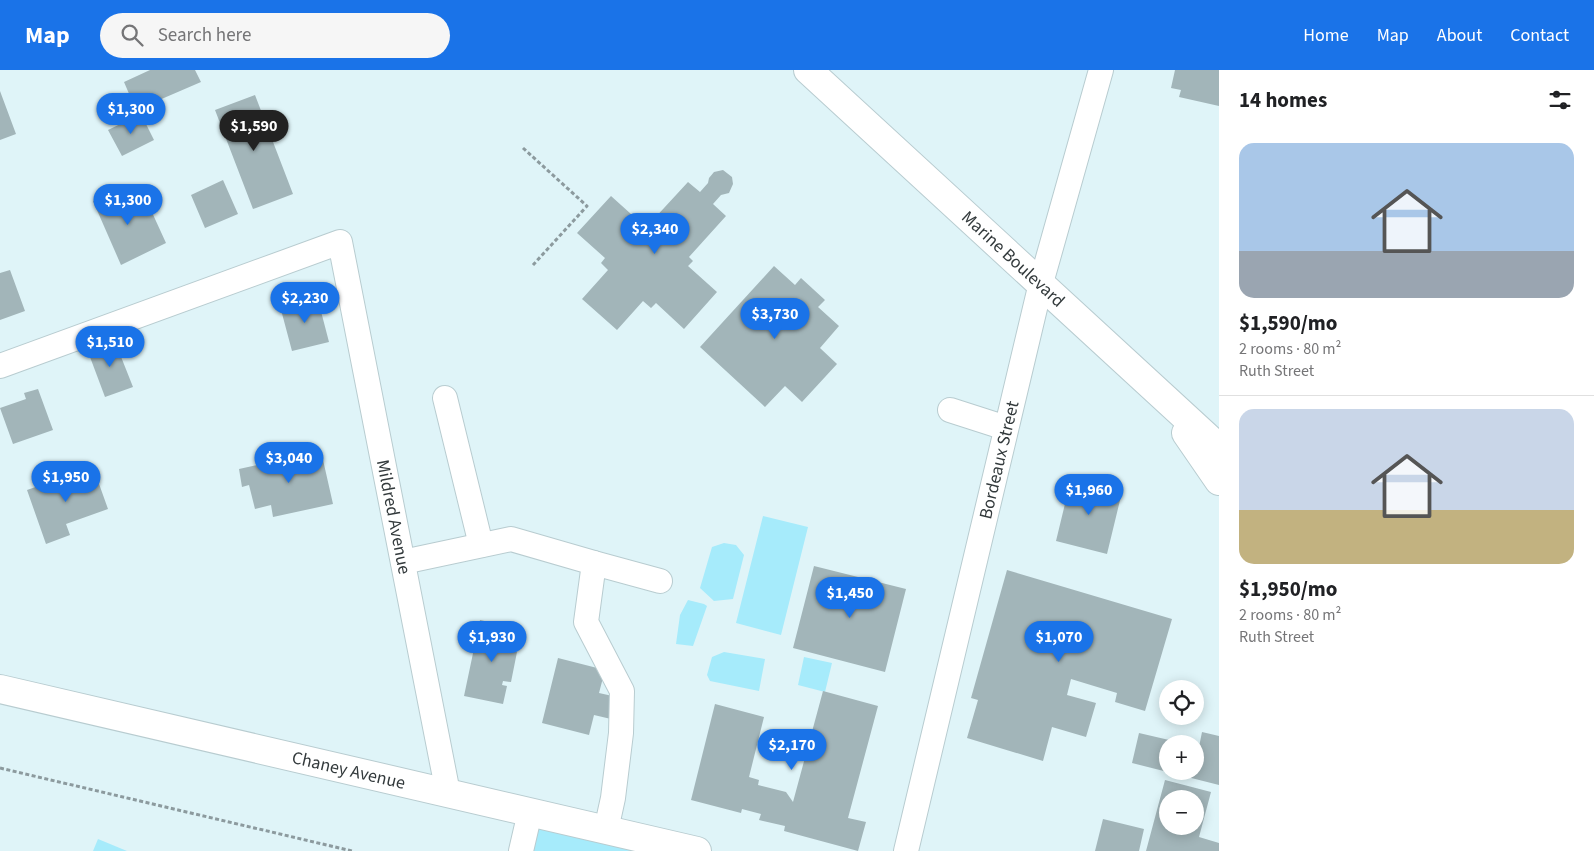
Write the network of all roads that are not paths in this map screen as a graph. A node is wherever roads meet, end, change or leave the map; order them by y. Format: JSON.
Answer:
{"nodes":[{"id":1,"x":808,"y":70,"type":"edge"},
{"id":2,"x":1101,"y":70,"type":"edge"},
{"id":3,"x":1041,"y":283,"type":"junction"},
{"id":4,"x":0,"y":366,"type":"edge"},
{"id":5,"x":1148,"y":382,"type":"junction"},
{"id":6,"x":446,"y":398,"type":"dead end"},
{"id":7,"x":950,"y":410,"type":"dead end"},
{"id":8,"x":1006,"y":428,"type":"junction"},
{"id":9,"x":1219,"y":448,"type":"edge"},
{"id":10,"x":1219,"y":481,"type":"edge"},
{"id":11,"x":481,"y":546,"type":"junction"},
{"id":12,"x":403,"y":562,"type":"junction"},
{"id":13,"x":594,"y":563,"type":"junction"},
{"id":14,"x":660,"y":581,"type":"dead end"},
{"id":15,"x":0,"y":688,"type":"edge"},
{"id":16,"x":448,"y":793,"type":"junction"},
{"id":17,"x":530,"y":812,"type":"junction"},
{"id":18,"x":606,"y":830,"type":"junction"},
{"id":19,"x":521,"y":851,"type":"edge"},
{"id":20,"x":697,"y":851,"type":"edge"},
{"id":21,"x":906,"y":851,"type":"edge"}],
"edges":[{"from":1,"to":3,"type":"main road","name":"Marine Boulevard"},
{"from":2,"to":3,"type":"street","name":"Bordeaux Street"},
{"from":3,"to":5,"type":"main road","name":"Marine Boulevard"},
{"from":3,"to":8,"type":"street","name":"Bordeaux Street"},
{"from":4,"to":12,"type":"street","name":"Mildred Avenue"},
{"from":5,"to":9,"type":"main road","name":"Marine Boulevard"},
{"from":5,"to":10,"type":"main road"},
{"from":6,"to":11,"type":"street"},
{"from":7,"to":8,"type":"street"},
{"from":8,"to":21,"type":"street","name":"Bordeaux Street"},
{"from":11,"to":12,"type":"street"},
{"from":11,"to":13,"type":"street"},
{"from":12,"to":16,"type":"street","name":"Mildred Avenue"},
{"from":13,"to":14,"type":"street"},
{"from":13,"to":18,"type":"street"},
{"from":15,"to":16,"type":"main road","name":"Chaney Avenue"},
{"from":16,"to":17,"type":"main road","name":"Chaney Avenue"},
{"from":17,"to":18,"type":"main road","name":"Chaney Avenue"},
{"from":17,"to":19,"type":"street"},
{"from":18,"to":20,"type":"main road","name":"Chaney Avenue"}]}
